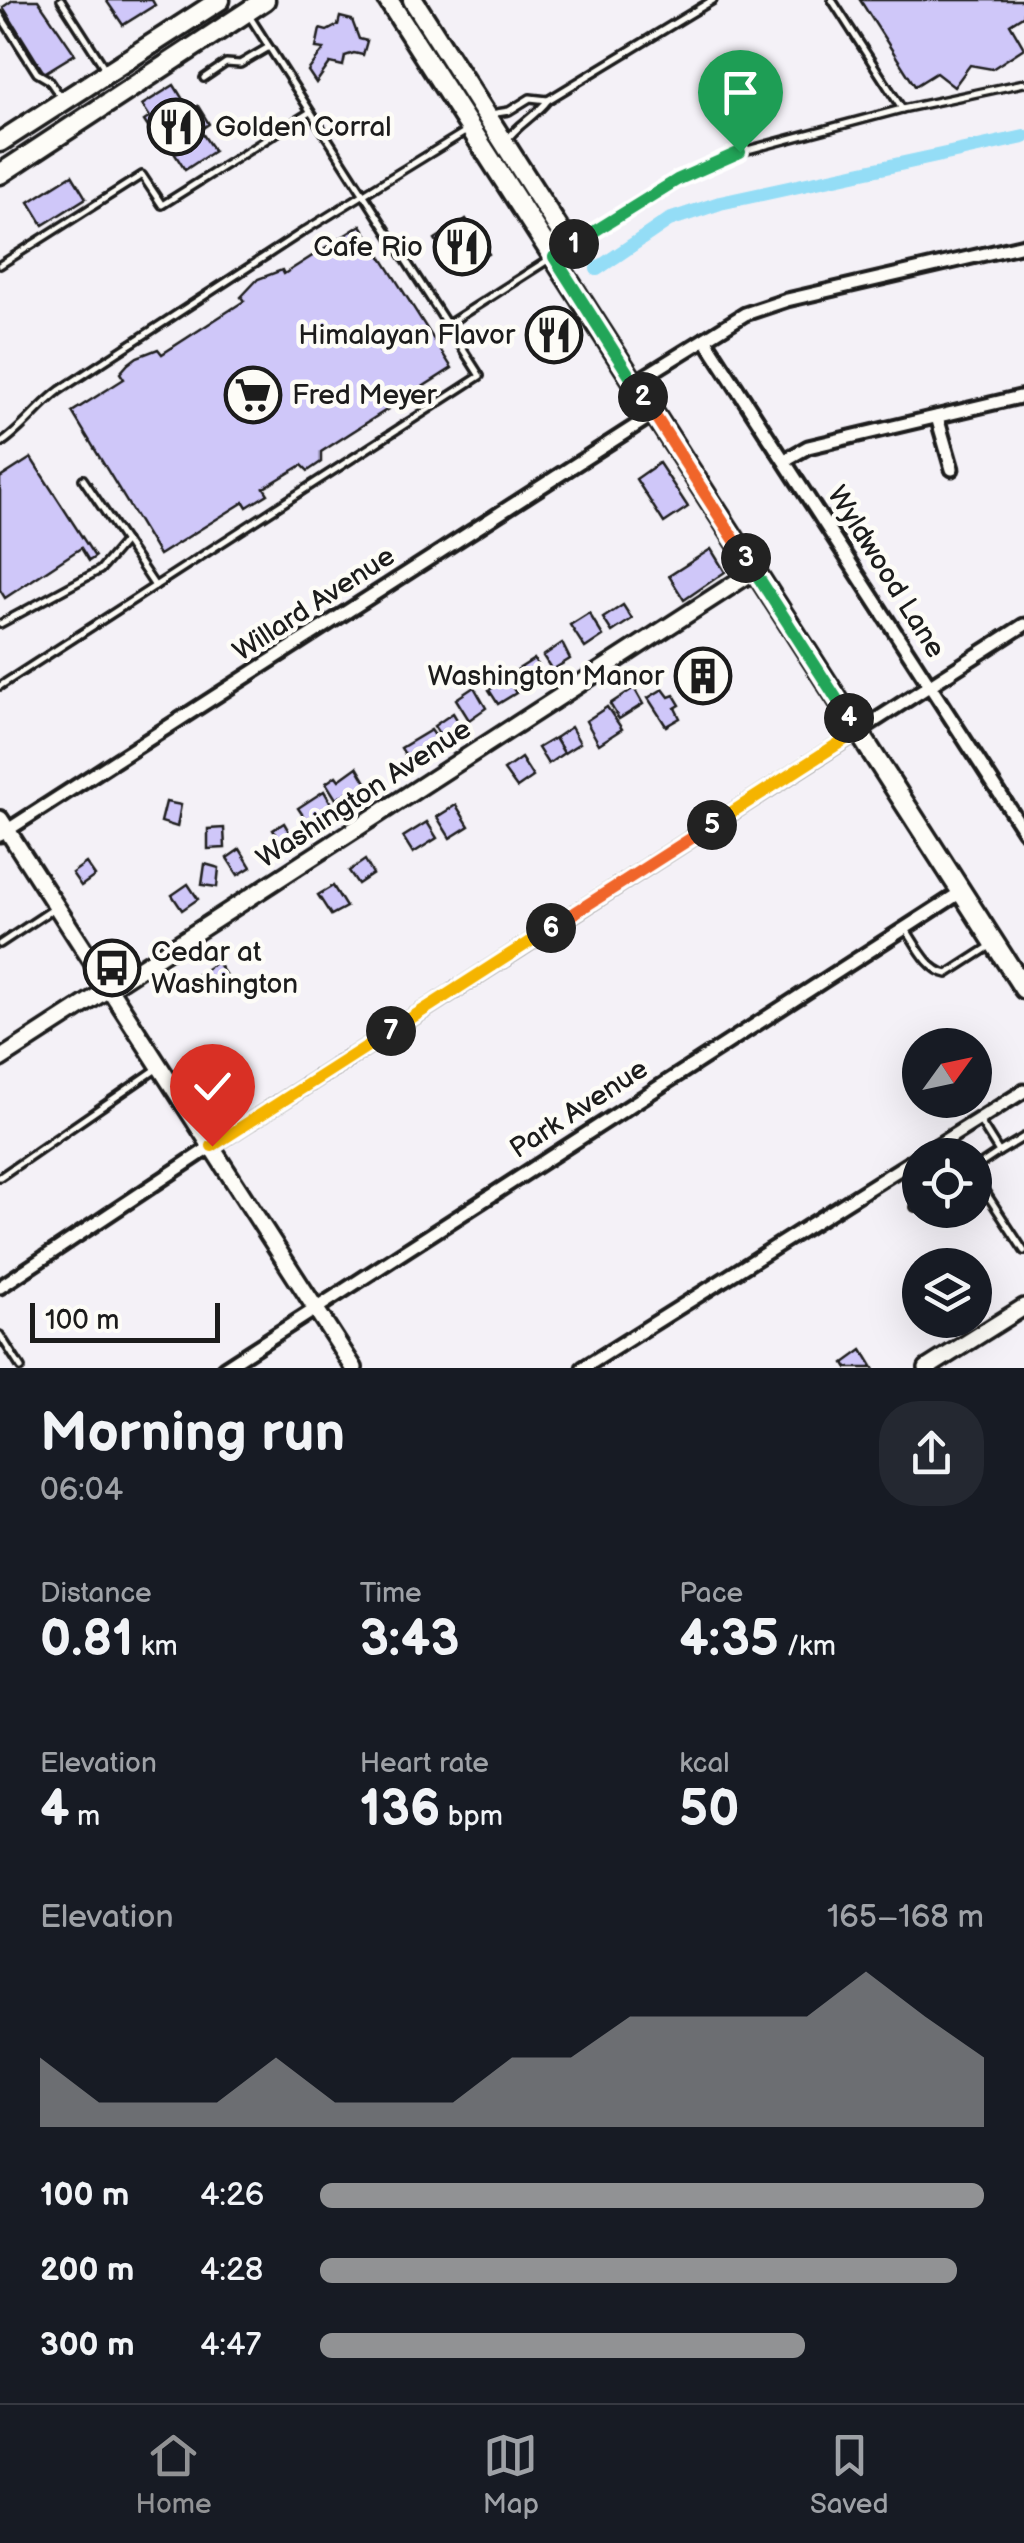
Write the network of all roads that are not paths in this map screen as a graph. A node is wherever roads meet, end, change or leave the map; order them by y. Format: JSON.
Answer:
{"nodes":[{"id":1,"x":61,"y":0,"type":"edge"},
{"id":2,"x":265,"y":0,"type":"edge"},
{"id":3,"x":388,"y":0,"type":"edge"},
{"id":4,"x":412,"y":0,"type":"edge"},
{"id":5,"x":713,"y":0,"type":"edge"},
{"id":6,"x":832,"y":0,"type":"edge"},
{"id":7,"x":213,"y":2,"type":"edge"},
{"id":8,"x":246,"y":12,"type":"junction"},
{"id":9,"x":0,"y":15,"type":"edge"},
{"id":10,"x":269,"y":47,"type":"junction"},
{"id":11,"x":108,"y":73,"type":"junction"},
{"id":12,"x":204,"y":78,"type":"dead end"},
{"id":13,"x":1024,"y":82,"type":"edge"},
{"id":14,"x":548,"y":100,"type":"junction"},
{"id":15,"x":63,"y":102,"type":"junction"},
{"id":16,"x":902,"y":108,"type":"junction"},
{"id":17,"x":310,"y":112,"type":"junction"},
{"id":18,"x":486,"y":114,"type":"junction"},
{"id":19,"x":471,"y":128,"type":"junction"},
{"id":20,"x":0,"y":142,"type":"edge"},
{"id":21,"x":504,"y":143,"type":"junction"},
{"id":22,"x":0,"y":174,"type":"edge"},
{"id":23,"x":364,"y":196,"type":"junction"},
{"id":24,"x":1024,"y":245,"type":"edge"},
{"id":25,"x":554,"y":257,"type":"junction"},
{"id":26,"x":0,"y":265,"type":"edge"},
{"id":27,"x":447,"y":325,"type":"junction"},
{"id":28,"x":705,"y":338,"type":"junction"},
{"id":29,"x":634,"y":384,"type":"junction"},
{"id":30,"x":1024,"y":396,"type":"edge"},
{"id":31,"x":654,"y":414,"type":"junction"},
{"id":32,"x":937,"y":417,"type":"junction"},
{"id":33,"x":0,"y":444,"type":"edge"},
{"id":34,"x":786,"y":460,"type":"junction"},
{"id":35,"x":952,"y":469,"type":"dead end"},
{"id":36,"x":83,"y":479,"type":"dead end"},
{"id":37,"x":124,"y":541,"type":"junction"},
{"id":38,"x":754,"y":571,"type":"junction"},
{"id":39,"x":155,"y":586,"type":"junction"},
{"id":40,"x":0,"y":624,"type":"edge"},
{"id":41,"x":1024,"y":624,"type":"edge"},
{"id":42,"x":0,"y":686,"type":"edge"},
{"id":43,"x":929,"y":686,"type":"junction"},
{"id":44,"x":858,"y":731,"type":"junction"},
{"id":45,"x":1018,"y":811,"type":"edge"},
{"id":46,"x":2,"y":828,"type":"edge"},
{"id":47,"x":1024,"y":832,"type":"edge"},
{"id":48,"x":961,"y":892,"type":"junction"},
{"id":49,"x":57,"y":907,"type":"junction"},
{"id":50,"x":906,"y":928,"type":"junction"},
{"id":51,"x":0,"y":944,"type":"edge"},
{"id":52,"x":994,"y":944,"type":"junction"},
{"id":53,"x":108,"y":988,"type":"junction"},
{"id":54,"x":1024,"y":989,"type":"edge"},
{"id":55,"x":0,"y":1059,"type":"edge"},
{"id":56,"x":160,"y":1067,"type":"junction"},
{"id":57,"x":1024,"y":1091,"type":"edge"},
{"id":58,"x":979,"y":1119,"type":"junction"},
{"id":59,"x":1024,"y":1136,"type":"edge"},
{"id":60,"x":949,"y":1138,"type":"edge"},
{"id":61,"x":212,"y":1146,"type":"junction"},
{"id":62,"x":999,"y":1152,"type":"junction"},
{"id":63,"x":992,"y":1157,"type":"edge"},
{"id":64,"x":902,"y":1168,"type":"edge"},
{"id":65,"x":0,"y":1177,"type":"edge"},
{"id":66,"x":992,"y":1202,"type":"edge"},
{"id":67,"x":1024,"y":1251,"type":"edge"},
{"id":68,"x":0,"y":1287,"type":"edge"},
{"id":69,"x":1024,"y":1306,"type":"edge"},
{"id":70,"x":318,"y":1309,"type":"junction"},
{"id":71,"x":0,"y":1334,"type":"edge"},
{"id":72,"x":22,"y":1368,"type":"edge"},
{"id":73,"x":224,"y":1368,"type":"edge"},
{"id":74,"x":354,"y":1368,"type":"edge"},
{"id":75,"x":583,"y":1368,"type":"edge"},
{"id":76,"x":927,"y":1368,"type":"edge"}],
"edges":[{"from":1,"to":11,"type":"lane"},
{"from":2,"to":8,"type":"main road"},
{"from":3,"to":19,"type":"main road"},
{"from":4,"to":18,"type":"main road"},
{"from":5,"to":14,"type":"lane"},
{"from":6,"to":16,"type":"lane"},
{"from":7,"to":11,"type":"main road"},
{"from":8,"to":10,"type":"lane"},
{"from":8,"to":22,"type":"main road"},
{"from":9,"to":15,"type":"lane"},
{"from":10,"to":12,"type":"lane"},
{"from":10,"to":17,"type":"lane"},
{"from":11,"to":15,"type":"main road"},
{"from":13,"to":16,"type":"lane"},
{"from":14,"to":18,"type":"lane"},
{"from":14,"to":21,"type":"lane"},
{"from":15,"to":20,"type":"main road"},
{"from":16,"to":25,"type":"lane"},
{"from":17,"to":23,"type":"lane"},
{"from":17,"to":26,"type":"lane"},
{"from":18,"to":21,"type":"main road"},
{"from":19,"to":23,"type":"lane"},
{"from":19,"to":25,"type":"main road"},
{"from":21,"to":25,"type":"main road"},
{"from":23,"to":27,"type":"lane"},
{"from":23,"to":33,"type":"lane"},
{"from":24,"to":28,"type":"street"},
{"from":25,"to":27,"type":"lane"},
{"from":25,"to":29,"type":"main road"},
{"from":27,"to":39,"type":"lane"},
{"from":28,"to":29,"type":"street"},
{"from":28,"to":34,"type":"street","name":"Wyldwood Lane"},
{"from":29,"to":31,"type":"main road"},
{"from":30,"to":32,"type":"street"},
{"from":31,"to":38,"type":"main road"},
{"from":31,"to":46,"type":"street","name":"Willard Avenue"},
{"from":32,"to":34,"type":"street"},
{"from":32,"to":35,"type":"street"},
{"from":34,"to":43,"type":"street","name":"Wyldwood Lane"},
{"from":36,"to":37,"type":"lane"},
{"from":37,"to":39,"type":"lane"},
{"from":37,"to":40,"type":"lane"},
{"from":38,"to":44,"type":"main road"},
{"from":38,"to":53,"type":"street","name":"Washington Avenue"},
{"from":39,"to":42,"type":"lane"},
{"from":41,"to":43,"type":"street"},
{"from":43,"to":44,"type":"street"},
{"from":43,"to":45,"type":"street","name":"Wyldwood Lane"},
{"from":44,"to":48,"type":"main road"},
{"from":44,"to":61,"type":"street"},
{"from":45,"to":47,"type":"street","name":"Wyldwood Lane"},
{"from":46,"to":49,"type":"street"},
{"from":48,"to":50,"type":"street","name":"Park Avenue"},
{"from":48,"to":52,"type":"main road"},
{"from":49,"to":51,"type":"lane"},
{"from":49,"to":53,"type":"street"},
{"from":50,"to":52,"type":"lane"},
{"from":50,"to":70,"type":"street","name":"Park Avenue"},
{"from":52,"to":54,"type":"main road"},
{"from":53,"to":55,"type":"street","name":"Washington Avenue"},
{"from":53,"to":56,"type":"street"},
{"from":56,"to":61,"type":"street"},
{"from":56,"to":65,"type":"lane"},
{"from":57,"to":58,"type":"street"},
{"from":58,"to":60,"type":"street"},
{"from":58,"to":62,"type":"lane"},
{"from":59,"to":62,"type":"lane"},
{"from":61,"to":68,"type":"street"},
{"from":61,"to":70,"type":"street"},
{"from":62,"to":63,"type":"lane"},
{"from":64,"to":75,"type":"street"},
{"from":66,"to":67,"type":"lane"},
{"from":69,"to":76,"type":"street"},
{"from":70,"to":73,"type":"street","name":"Park Avenue"},
{"from":70,"to":74,"type":"street"},
{"from":71,"to":72,"type":"lane"}]}
